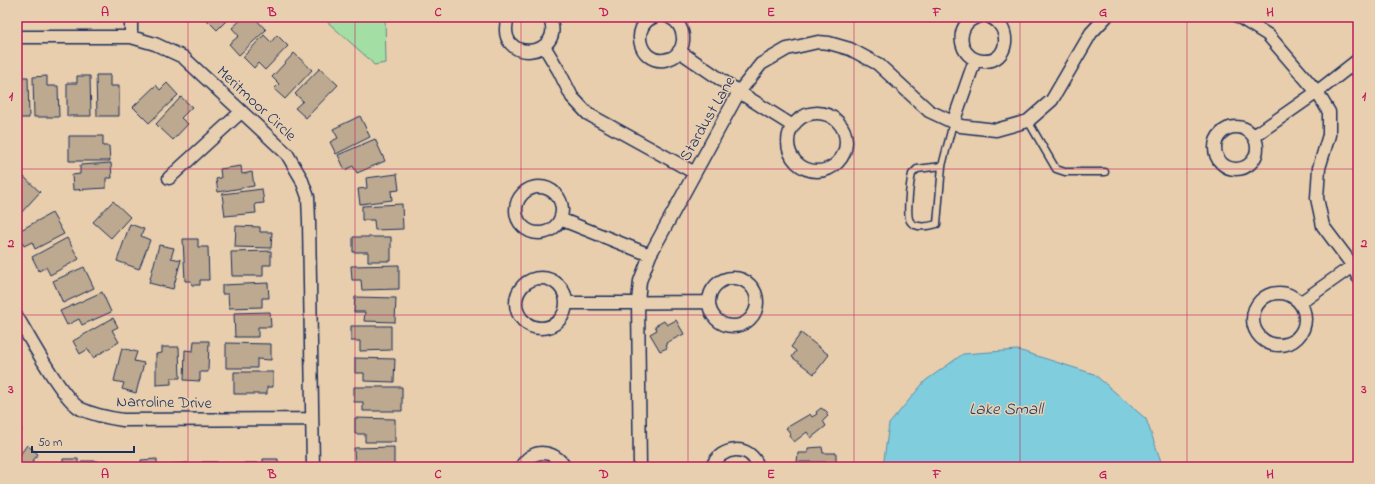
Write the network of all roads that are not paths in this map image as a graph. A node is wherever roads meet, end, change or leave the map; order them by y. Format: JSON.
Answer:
{"nodes":[{"id":1,"x":131,"y":17,"type":"edge"},
{"id":2,"x":508,"y":17,"type":"edge"},
{"id":3,"x":549,"y":17,"type":"edge"},
{"id":4,"x":654,"y":17,"type":"edge"},
{"id":5,"x":669,"y":17,"type":"edge"},
{"id":6,"x":978,"y":17,"type":"edge"},
{"id":7,"x":990,"y":17,"type":"edge"},
{"id":8,"x":1106,"y":17,"type":"edge"},
{"id":9,"x":1239,"y":17,"type":"edge"},
{"id":10,"x":17,"y":37,"type":"edge"},
{"id":11,"x":131,"y":37,"type":"junction"},
{"id":12,"x":544,"y":46,"type":"junction"},
{"id":13,"x":680,"y":51,"type":"junction"},
{"id":14,"x":975,"y":60,"type":"junction"},
{"id":15,"x":1358,"y":60,"type":"edge"},
{"id":16,"x":739,"y":92,"type":"junction"},
{"id":17,"x":1317,"y":92,"type":"junction"},
{"id":18,"x":241,"y":112,"type":"junction"},
{"id":19,"x":1028,"y":121,"type":"junction"},
{"id":20,"x":953,"y":123,"type":"junction"},
{"id":21,"x":793,"y":126,"type":"junction"},
{"id":22,"x":1254,"y":136,"type":"dead end"},
{"id":23,"x":942,"y":166,"type":"junction"},
{"id":24,"x":695,"y":172,"type":"junction"},
{"id":25,"x":1105,"y":172,"type":"dead end"},
{"id":26,"x":169,"y":178,"type":"dead end"},
{"id":27,"x":560,"y":219,"type":"dead end"},
{"id":28,"x":650,"y":255,"type":"junction"},
{"id":29,"x":1356,"y":264,"type":"edge"},
{"id":30,"x":1358,"y":277,"type":"edge"},
{"id":31,"x":638,"y":302,"type":"junction"},
{"id":32,"x":708,"y":302,"type":"junction"},
{"id":33,"x":566,"y":303,"type":"junction"},
{"id":34,"x":1300,"y":303,"type":"junction"},
{"id":35,"x":17,"y":317,"type":"edge"},
{"id":36,"x":312,"y":419,"type":"junction"},
{"id":37,"x":313,"y":467,"type":"edge"},
{"id":38,"x":521,"y":467,"type":"edge"},
{"id":39,"x":565,"y":467,"type":"edge"},
{"id":40,"x":640,"y":467,"type":"edge"},
{"id":41,"x":712,"y":467,"type":"edge"},
{"id":42,"x":758,"y":467,"type":"edge"}],
"edges":[{"from":1,"to":11,"type":"street"},
{"from":2,"to":12,"type":"street"},
{"from":3,"to":12,"type":"street"},
{"from":4,"to":13,"type":"street"},
{"from":5,"to":13,"type":"street"},
{"from":6,"to":14,"type":"street"},
{"from":7,"to":14,"type":"street"},
{"from":8,"to":19,"type":"street","name":"Stardust Lane"},
{"from":9,"to":17,"type":"street"},
{"from":10,"to":11,"type":"street","name":"Meritmoor Circle"},
{"from":11,"to":18,"type":"street","name":"Meritmoor Circle"},
{"from":12,"to":24,"type":"street"},
{"from":13,"to":16,"type":"street"},
{"from":14,"to":20,"type":"street"},
{"from":15,"to":17,"type":"street"},
{"from":16,"to":20,"type":"street","name":"Stardust Lane"},
{"from":16,"to":21,"type":"street"},
{"from":16,"to":24,"type":"street","name":"Stardust Lane"},
{"from":17,"to":22,"type":"street"},
{"from":17,"to":29,"type":"street"},
{"from":18,"to":26,"type":"street"},
{"from":18,"to":36,"type":"street","name":"Meritmoor Circle"},
{"from":19,"to":20,"type":"street","name":"Stardust Lane"},
{"from":19,"to":25,"type":"lane"},
{"from":20,"to":23,"type":"lane"},
{"from":21,"to":21,"type":"street"},
{"from":23,"to":23,"type":"lane"},
{"from":24,"to":28,"type":"street","name":"Stardust Lane"},
{"from":27,"to":28,"type":"street"},
{"from":28,"to":31,"type":"street","name":"Stardust Lane"},
{"from":29,"to":30,"type":"street"},
{"from":29,"to":34,"type":"street"},
{"from":31,"to":32,"type":"street"},
{"from":31,"to":33,"type":"street"},
{"from":31,"to":40,"type":"street","name":"Stardust Lane"},
{"from":32,"to":32,"type":"street"},
{"from":33,"to":33,"type":"street"},
{"from":34,"to":34,"type":"street"},
{"from":35,"to":36,"type":"street","name":"Narroline Drive"},
{"from":36,"to":37,"type":"street","name":"Meritmoor Circle"},
{"from":38,"to":39,"type":"street"},
{"from":41,"to":42,"type":"street"}]}
